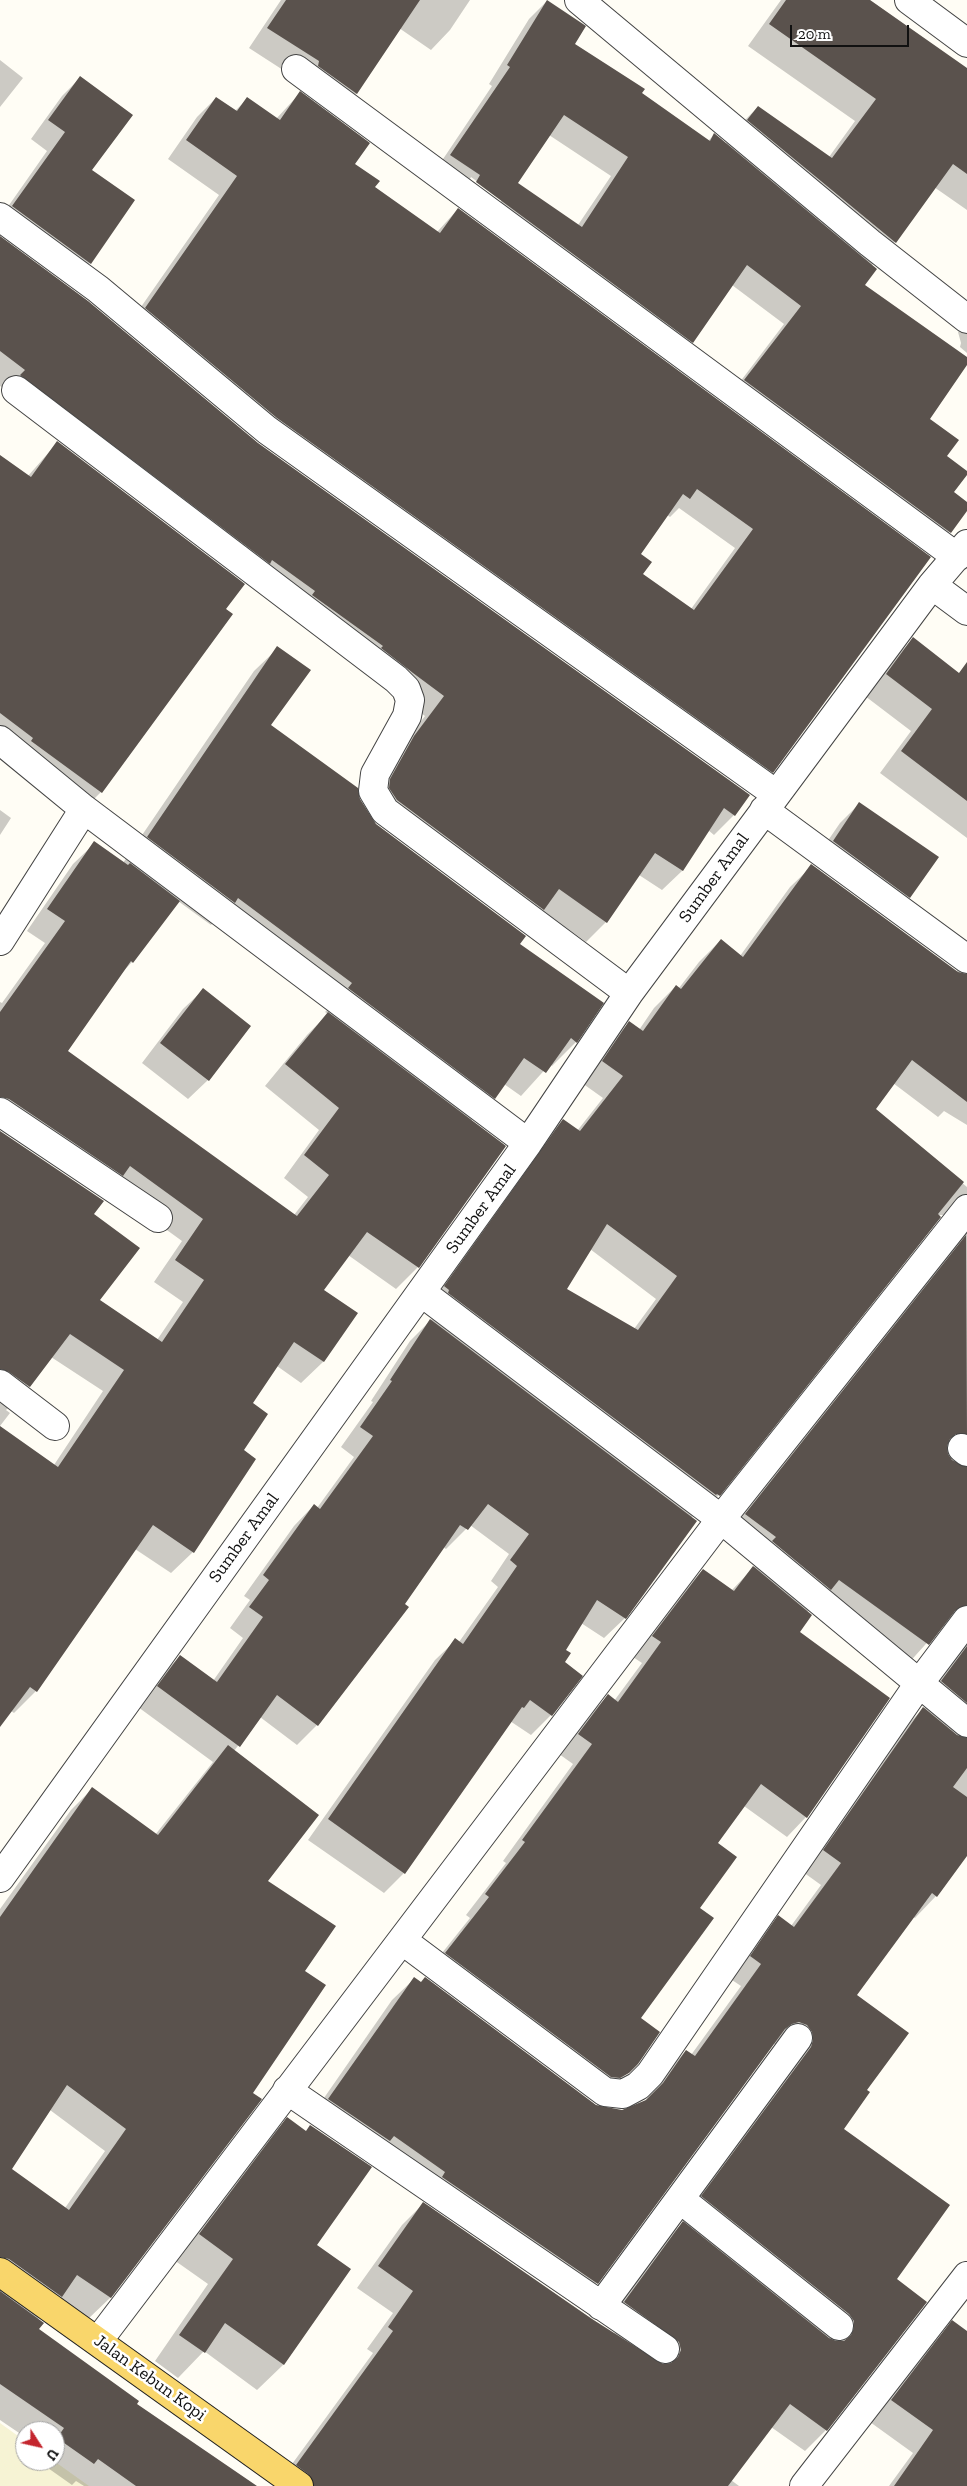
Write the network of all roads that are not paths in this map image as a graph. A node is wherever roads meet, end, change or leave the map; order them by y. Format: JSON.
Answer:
{"nodes":[{"id":1,"x":579,"y":0,"type":"edge"},
{"id":2,"x":908,"y":0,"type":"edge"},
{"id":3,"x":967,"y":43,"type":"edge"},
{"id":4,"x":296,"y":69,"type":"dead end"},
{"id":5,"x":0,"y":217,"type":"edge"},
{"id":6,"x":967,"y":319,"type":"edge"},
{"id":7,"x":16,"y":390,"type":"dead end"},
{"id":8,"x":962,"y":551,"type":"edge"},
{"id":9,"x":932,"y":585,"type":"junction"},
{"id":10,"x":967,"y":611,"type":"edge"},
{"id":11,"x":0,"y":740,"type":"edge"},
{"id":12,"x":770,"y":802,"type":"junction"},
{"id":13,"x":84,"y":809,"type":"junction"},
{"id":14,"x":0,"y":941,"type":"edge"},
{"id":15,"x":967,"y":959,"type":"edge"},
{"id":16,"x":629,"y":992,"type":"junction"},
{"id":17,"x":0,"y":1112,"type":"edge"},
{"id":18,"x":528,"y":1144,"type":"junction"},
{"id":19,"x":967,"y":1209,"type":"edge"},
{"id":20,"x":158,"y":1218,"type":"dead end"},
{"id":21,"x":421,"y":1292,"type":"junction"},
{"id":22,"x":0,"y":1384,"type":"edge"},
{"id":23,"x":55,"y":1426,"type":"dead end"},
{"id":24,"x":721,"y":1519,"type":"junction"},
{"id":25,"x":967,"y":1620,"type":"edge"},
{"id":26,"x":918,"y":1685,"type":"junction"},
{"id":27,"x":967,"y":1723,"type":"edge"},
{"id":28,"x":0,"y":1878,"type":"edge"},
{"id":29,"x":403,"y":1940,"type":"junction"},
{"id":30,"x":798,"y":2038,"type":"dead end"},
{"id":31,"x":287,"y":2090,"type":"junction"},
{"id":32,"x":680,"y":2199,"type":"junction"},
{"id":33,"x":0,"y":2272,"type":"edge"},
{"id":34,"x":967,"y":2276,"type":"edge"},
{"id":35,"x":601,"y":2306,"type":"junction"},
{"id":36,"x":839,"y":2326,"type":"dead end"},
{"id":37,"x":98,"y":2341,"type":"junction"},
{"id":38,"x":665,"y":2349,"type":"dead end"},
{"id":39,"x":300,"y":2486,"type":"edge"},
{"id":40,"x":804,"y":2486,"type":"edge"}],
"edges":[{"from":1,"to":6,"type":"street"},
{"from":2,"to":3,"type":"street"},
{"from":4,"to":8,"type":"street"},
{"from":5,"to":12,"type":"street"},
{"from":7,"to":16,"type":"street"},
{"from":8,"to":9,"type":"street","name":"Sumber Amal"},
{"from":9,"to":10,"type":"street"},
{"from":9,"to":12,"type":"street","name":"Sumber Amal"},
{"from":11,"to":13,"type":"street"},
{"from":12,"to":15,"type":"street"},
{"from":12,"to":16,"type":"street","name":"Sumber Amal"},
{"from":13,"to":14,"type":"street"},
{"from":13,"to":18,"type":"street"},
{"from":16,"to":18,"type":"street","name":"Sumber Amal"},
{"from":17,"to":20,"type":"street"},
{"from":18,"to":21,"type":"street","name":"Sumber Amal"},
{"from":19,"to":24,"type":"street"},
{"from":21,"to":24,"type":"street"},
{"from":21,"to":28,"type":"street","name":"Sumber Amal"},
{"from":22,"to":23,"type":"street"},
{"from":24,"to":26,"type":"street"},
{"from":24,"to":29,"type":"street"},
{"from":25,"to":26,"type":"street"},
{"from":26,"to":27,"type":"street"},
{"from":26,"to":29,"type":"street"},
{"from":29,"to":31,"type":"street"},
{"from":30,"to":32,"type":"street"},
{"from":31,"to":35,"type":"street"},
{"from":31,"to":37,"type":"street"},
{"from":32,"to":35,"type":"street"},
{"from":32,"to":36,"type":"street"},
{"from":33,"to":37,"type":"main road","name":"Jalan Kebun Kopi"},
{"from":34,"to":40,"type":"street"},
{"from":35,"to":38,"type":"street"},
{"from":37,"to":39,"type":"main road","name":"Jalan Kebun Kopi"}]}
